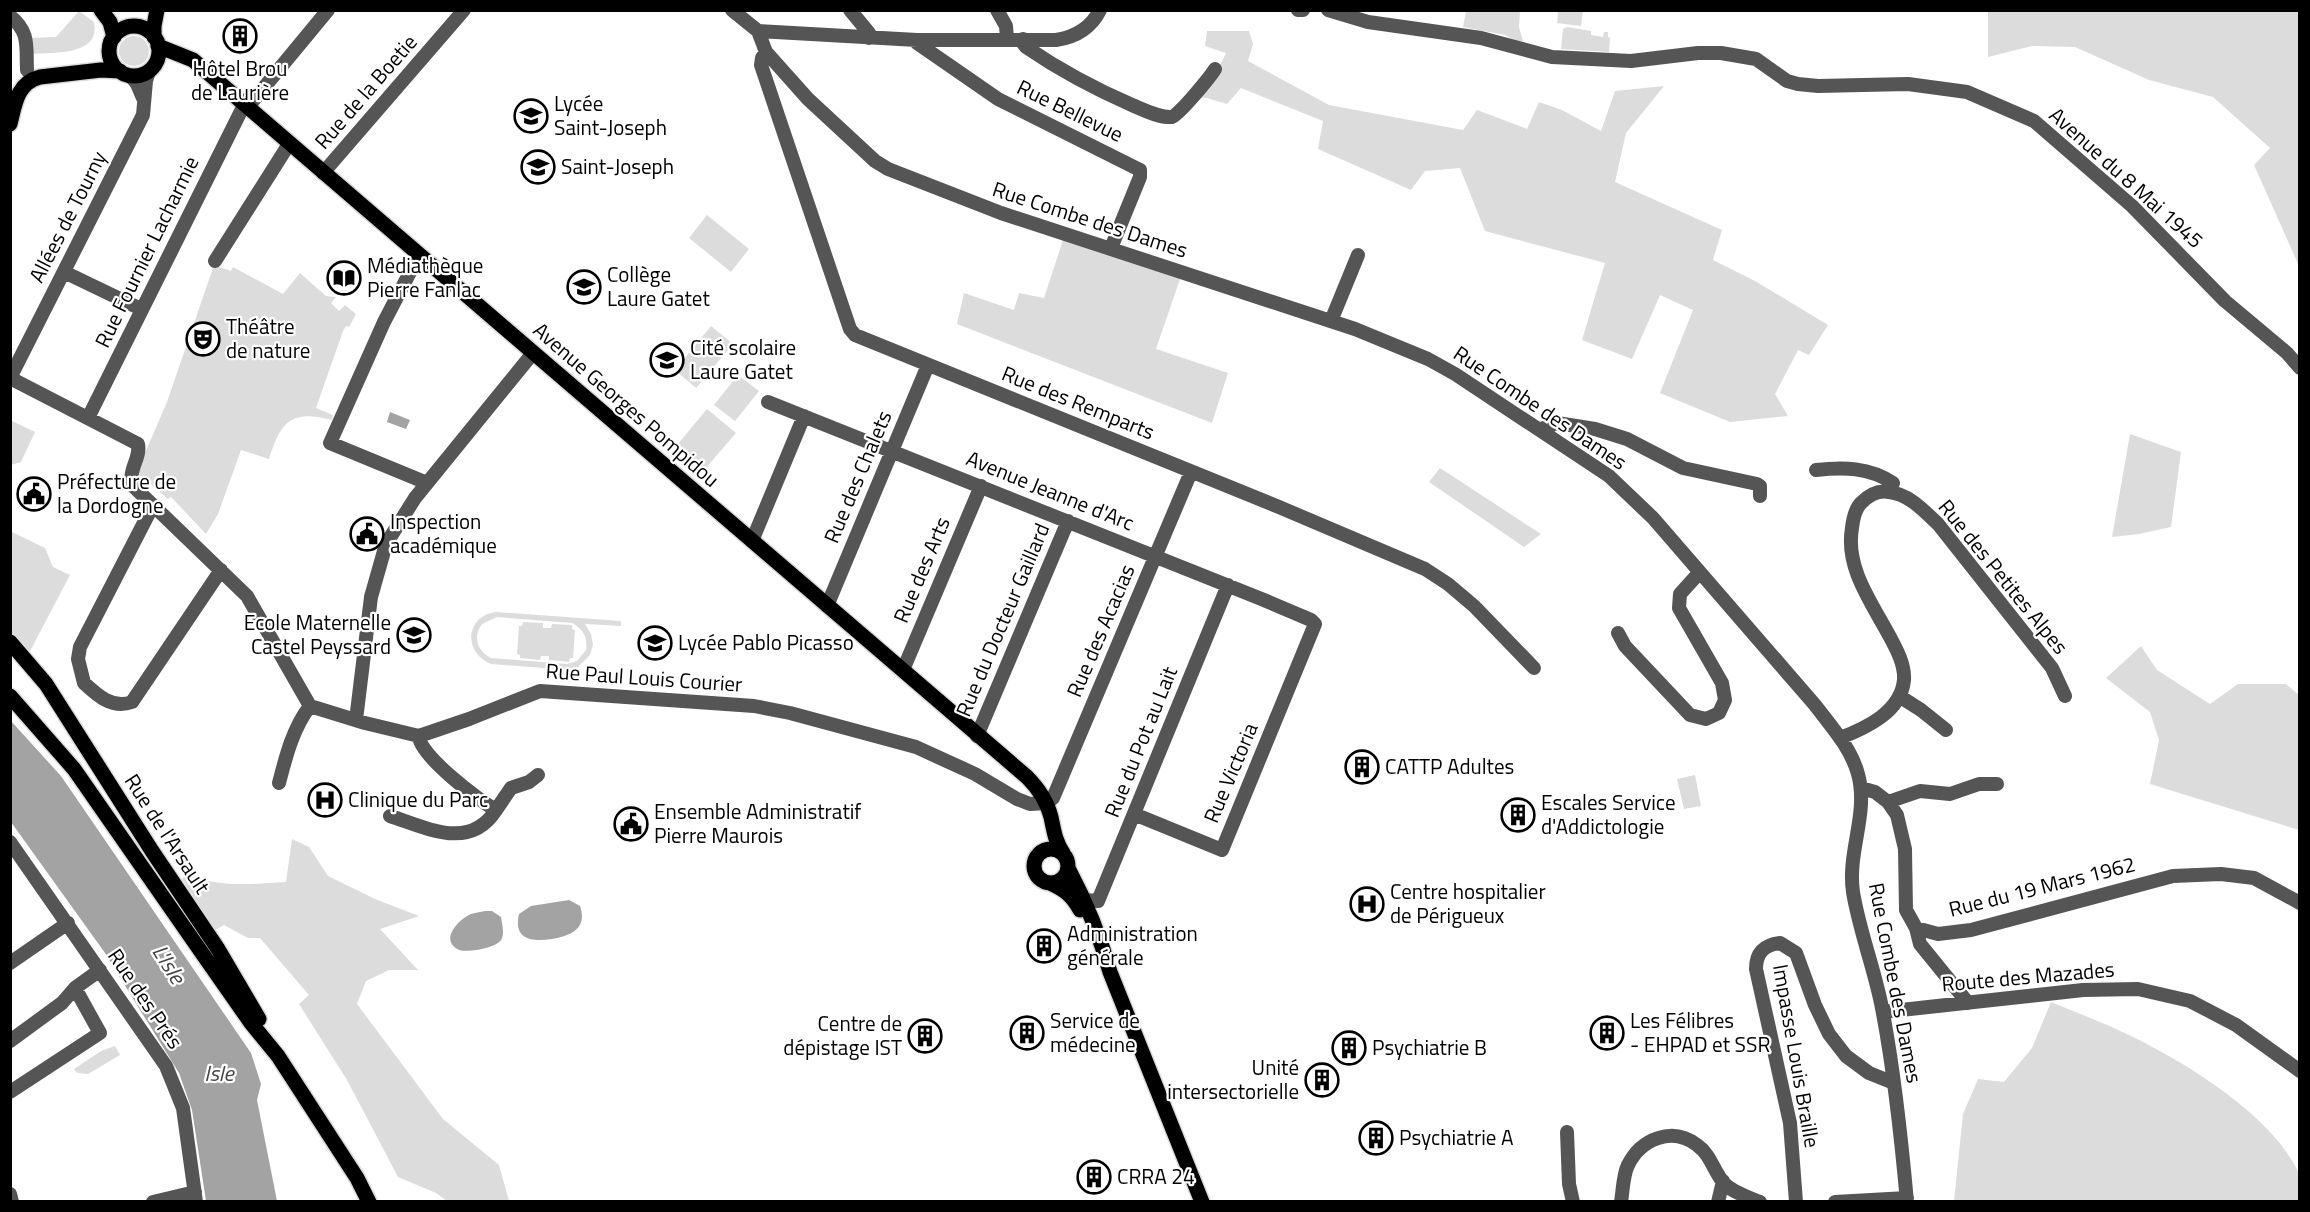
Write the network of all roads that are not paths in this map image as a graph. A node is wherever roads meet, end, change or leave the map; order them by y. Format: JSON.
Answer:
{"nodes":[{"id":1,"x":101,"y":10,"type":"edge"},
{"id":2,"x":115,"y":10,"type":"edge"},
{"id":3,"x":328,"y":10,"type":"edge"},
{"id":4,"x":464,"y":10,"type":"edge"},
{"id":5,"x":732,"y":10,"type":"edge"},
{"id":6,"x":850,"y":10,"type":"edge"},
{"id":7,"x":996,"y":10,"type":"edge"},
{"id":8,"x":1100,"y":10,"type":"edge"},
{"id":9,"x":1298,"y":10,"type":"edge"},
{"id":10,"x":1303,"y":10,"type":"edge"},
{"id":11,"x":1328,"y":10,"type":"edge"},
{"id":12,"x":157,"y":11,"type":"edge"},
{"id":13,"x":10,"y":16,"type":"edge"},
{"id":14,"x":135,"y":27,"type":"junction"},
{"id":15,"x":758,"y":31,"type":"junction"},
{"id":16,"x":869,"y":38,"type":"junction"},
{"id":17,"x":1007,"y":39,"type":"junction"},
{"id":18,"x":1023,"y":39,"type":"junction"},
{"id":19,"x":917,"y":40,"type":"junction"},
{"id":20,"x":156,"y":42,"type":"junction"},
{"id":21,"x":112,"y":43,"type":"junction"},
{"id":22,"x":766,"y":52,"type":"junction"},
{"id":23,"x":152,"y":68,"type":"junction"},
{"id":24,"x":1215,"y":69,"type":"dead end"},
{"id":25,"x":27,"y":70,"type":"junction"},
{"id":26,"x":125,"y":74,"type":"junction"},
{"id":27,"x":208,"y":74,"type":"junction"},
{"id":28,"x":10,"y":90,"type":"edge"},
{"id":29,"x":145,"y":106,"type":"junction"},
{"id":30,"x":245,"y":107,"type":"junction"},
{"id":31,"x":10,"y":124,"type":"edge"},
{"id":32,"x":290,"y":144,"type":"junction"},
{"id":33,"x":323,"y":173,"type":"junction"},
{"id":34,"x":1111,"y":248,"type":"junction"},
{"id":35,"x":419,"y":255,"type":"junction"},
{"id":36,"x":1358,"y":255,"type":"dead end"},
{"id":37,"x":215,"y":261,"type":"dead end"},
{"id":38,"x":64,"y":272,"type":"junction"},
{"id":39,"x":141,"y":309,"type":"junction"},
{"id":40,"x":1331,"y":321,"type":"junction"},
{"id":41,"x":533,"y":353,"type":"junction"},
{"id":42,"x":928,"y":365,"type":"junction"},
{"id":43,"x":2300,"y":368,"type":"edge"},
{"id":44,"x":10,"y":378,"type":"edge"},
{"id":45,"x":768,"y":402,"type":"dead end"},
{"id":46,"x":804,"y":416,"type":"junction"},
{"id":47,"x":88,"y":418,"type":"junction"},
{"id":48,"x":1541,"y":429,"type":"junction"},
{"id":49,"x":892,"y":450,"type":"junction"},
{"id":50,"x":1816,"y":470,"type":"dead end"},
{"id":51,"x":1191,"y":472,"type":"junction"},
{"id":52,"x":427,"y":483,"type":"junction"},
{"id":53,"x":1893,"y":483,"type":"dead end"},
{"id":54,"x":981,"y":486,"type":"junction"},
{"id":55,"x":1760,"y":496,"type":"dead end"},
{"id":56,"x":154,"y":507,"type":"junction"},
{"id":57,"x":1068,"y":521,"type":"junction"},
{"id":58,"x":752,"y":541,"type":"junction"},
{"id":59,"x":1155,"y":556,"type":"junction"},
{"id":60,"x":221,"y":570,"type":"junction"},
{"id":61,"x":1699,"y":573,"type":"junction"},
{"id":62,"x":1228,"y":585,"type":"junction"},
{"id":63,"x":827,"y":606,"type":"junction"},
{"id":64,"x":1315,"y":624,"type":"joint"},
{"id":65,"x":1618,"y":633,"type":"dead end"},
{"id":66,"x":10,"y":642,"type":"edge"},
{"id":67,"x":1534,"y":668,"type":"dead end"},
{"id":68,"x":903,"y":670,"type":"junction"},
{"id":69,"x":10,"y":696,"type":"edge"},
{"id":70,"x":1899,"y":696,"type":"junction"},
{"id":71,"x":2065,"y":696,"type":"dead end"},
{"id":72,"x":310,"y":706,"type":"junction"},
{"id":73,"x":356,"y":720,"type":"junction"},
{"id":74,"x":1946,"y":729,"type":"dead end"},
{"id":75,"x":419,"y":736,"type":"junction"},
{"id":76,"x":977,"y":736,"type":"junction"},
{"id":77,"x":1840,"y":738,"type":"junction"},
{"id":78,"x":538,"y":775,"type":"dead end"},
{"id":79,"x":279,"y":783,"type":"dead end"},
{"id":80,"x":1997,"y":784,"type":"dead end"},
{"id":81,"x":1861,"y":788,"type":"junction"},
{"id":82,"x":1888,"y":802,"type":"junction"},
{"id":83,"x":1042,"y":803,"type":"junction"},
{"id":84,"x":496,"y":810,"type":"junction"},
{"id":85,"x":1134,"y":814,"type":"junction"},
{"id":86,"x":390,"y":816,"type":"dead end"},
{"id":87,"x":10,"y":842,"type":"edge"},
{"id":88,"x":1043,"y":851,"type":"junction"},
{"id":89,"x":1063,"y":853,"type":"junction"},
{"id":90,"x":1068,"y":868,"type":"junction"},
{"id":91,"x":1050,"y":883,"type":"junction"},
{"id":92,"x":1084,"y":900,"type":"junction"},
{"id":93,"x":2300,"y":903,"type":"edge"},
{"id":94,"x":68,"y":923,"type":"junction"},
{"id":95,"x":1916,"y":928,"type":"junction"},
{"id":96,"x":222,"y":955,"type":"junction"},
{"id":97,"x":10,"y":963,"type":"edge"},
{"id":98,"x":211,"y":965,"type":"junction"},
{"id":99,"x":100,"y":970,"type":"junction"},
{"id":100,"x":1110,"y":972,"type":"junction"},
{"id":101,"x":221,"y":980,"type":"junction"},
{"id":102,"x":75,"y":988,"type":"junction"},
{"id":103,"x":1968,"y":1003,"type":"junction"},
{"id":104,"x":1882,"y":1012,"type":"junction"},
{"id":105,"x":10,"y":1041,"type":"edge"},
{"id":106,"x":278,"y":1056,"type":"junction"},
{"id":107,"x":2300,"y":1071,"type":"edge"},
{"id":108,"x":1894,"y":1083,"type":"junction"},
{"id":109,"x":10,"y":1092,"type":"edge"},
{"id":110,"x":1566,"y":1132,"type":"dead end"},
{"id":111,"x":1723,"y":1181,"type":"junction"},
{"id":112,"x":10,"y":1194,"type":"edge"},
{"id":113,"x":195,"y":1197,"type":"edge"},
{"id":114,"x":1907,"y":1200,"type":"edge"},
{"id":115,"x":12,"y":1202,"type":"edge"},
{"id":116,"x":153,"y":1202,"type":"edge"},
{"id":117,"x":369,"y":1202,"type":"edge"},
{"id":118,"x":1202,"y":1202,"type":"edge"},
{"id":119,"x":1573,"y":1202,"type":"edge"},
{"id":120,"x":1621,"y":1202,"type":"edge"},
{"id":121,"x":1718,"y":1202,"type":"edge"},
{"id":122,"x":1760,"y":1202,"type":"edge"},
{"id":123,"x":1796,"y":1202,"type":"edge"},
{"id":124,"x":1835,"y":1202,"type":"edge"}],
"edges":[{"from":1,"to":21,"type":"main road"},
{"from":2,"to":14,"type":"main road"},
{"from":3,"to":30,"type":"street","name":"Rue Fournier Lacharmie"},
{"from":4,"to":33,"type":"street","name":"Rue de la Boetie"},
{"from":5,"to":15,"type":"street"},
{"from":6,"to":16,"type":"street"},
{"from":7,"to":17,"type":"street"},
{"from":8,"to":18,"type":"street"},
{"from":9,"to":10,"type":"street"},
{"from":11,"to":43,"type":"street","name":"Avenue du 8 Mai 1945"},
{"from":12,"to":14,"type":"main road"},
{"from":12,"to":20,"type":"main road"},
{"from":13,"to":25,"type":"street"},
{"from":14,"to":20,"type":"main road"},
{"from":14,"to":21,"type":"main road"},
{"from":15,"to":16,"type":"street"},
{"from":15,"to":22,"type":"street","name":"Rue Combe des Dames"},
{"from":16,"to":19,"type":"street"},
{"from":17,"to":18,"type":"street"},
{"from":17,"to":19,"type":"street"},
{"from":18,"to":24,"type":"street"},
{"from":19,"to":34,"type":"street","name":"Rue Bellevue"},
{"from":20,"to":23,"type":"main road"},
{"from":20,"to":27,"type":"main road","name":"Avenue Georges Pompidou"},
{"from":21,"to":25,"type":"main road"},
{"from":21,"to":26,"type":"main road"},
{"from":22,"to":34,"type":"street","name":"Rue Combe des Dames"},
{"from":22,"to":42,"type":"street","name":"Rue des Remparts"},
{"from":23,"to":26,"type":"main road"},
{"from":23,"to":27,"type":"main road","name":"Avenue Georges Pompidou"},
{"from":23,"to":29,"type":"street","name":"Allées de Tourny"},
{"from":25,"to":28,"type":"main road"},
{"from":26,"to":29,"type":"street"},
{"from":26,"to":31,"type":"main road"},
{"from":27,"to":30,"type":"main road","name":"Avenue Georges Pompidou"},
{"from":29,"to":38,"type":"street","name":"Allées de Tourny"},
{"from":30,"to":32,"type":"main road","name":"Avenue Georges Pompidou"},
{"from":30,"to":39,"type":"street","name":"Rue Fournier Lacharmie"},
{"from":32,"to":33,"type":"main road","name":"Avenue Georges Pompidou"},
{"from":32,"to":37,"type":"street"},
{"from":33,"to":35,"type":"main road","name":"Avenue Georges Pompidou"},
{"from":34,"to":40,"type":"street","name":"Rue Combe des Dames"},
{"from":35,"to":41,"type":"main road","name":"Avenue Georges Pompidou"},
{"from":35,"to":52,"type":"street"},
{"from":36,"to":40,"type":"street"},
{"from":38,"to":39,"type":"street"},
{"from":38,"to":44,"type":"street","name":"Allées de Tourny"},
{"from":39,"to":47,"type":"street","name":"Rue Fournier Lacharmie"},
{"from":40,"to":48,"type":"street","name":"Rue Combe des Dames"},
{"from":41,"to":52,"type":"street"},
{"from":41,"to":58,"type":"main road","name":"Avenue Georges Pompidou"},
{"from":42,"to":49,"type":"street","name":"Rue des Chalets"},
{"from":42,"to":51,"type":"street","name":"Rue des Remparts"},
{"from":44,"to":47,"type":"street"},
{"from":45,"to":46,"type":"street","name":"Avenue Jeanne d'Arc"},
{"from":46,"to":49,"type":"street","name":"Avenue Jeanne d'Arc"},
{"from":46,"to":58,"type":"street"},
{"from":47,"to":56,"type":"street"},
{"from":48,"to":55,"type":"street"},
{"from":48,"to":61,"type":"street","name":"Rue Combe des Dames"},
{"from":49,"to":54,"type":"street","name":"Avenue Jeanne d'Arc"},
{"from":49,"to":63,"type":"street","name":"Rue des Chalets"},
{"from":50,"to":53,"type":"street"},
{"from":51,"to":59,"type":"street","name":"Rue des Acacias"},
{"from":51,"to":67,"type":"street","name":"Rue des Remparts"},
{"from":52,"to":73,"type":"street"},
{"from":54,"to":57,"type":"street","name":"Avenue Jeanne d'Arc"},
{"from":54,"to":68,"type":"street","name":"Rue des Arts"},
{"from":56,"to":60,"type":"street"},
{"from":56,"to":60,"type":"street"},
{"from":57,"to":59,"type":"street","name":"Avenue Jeanne d'Arc"},
{"from":57,"to":76,"type":"street","name":"Rue du Docteur Gaillard"},
{"from":58,"to":63,"type":"main road","name":"Avenue Georges Pompidou"},
{"from":59,"to":62,"type":"street","name":"Avenue Jeanne d'Arc"},
{"from":59,"to":83,"type":"street","name":"Rue des Acacias"},
{"from":60,"to":72,"type":"street"},
{"from":61,"to":65,"type":"street"},
{"from":61,"to":77,"type":"street","name":"Rue Combe des Dames"},
{"from":62,"to":64,"type":"street","name":"Avenue Jeanne d'Arc"},
{"from":62,"to":85,"type":"street","name":"Rue du Pot au Lait"},
{"from":63,"to":68,"type":"main road","name":"Avenue Georges Pompidou"},
{"from":64,"to":85,"type":"street","name":"Rue Victoria"},
{"from":66,"to":96,"type":"main road","name":"Rue de l'Arsault"},
{"from":68,"to":76,"type":"main road","name":"Avenue Georges Pompidou"},
{"from":69,"to":98,"type":"main road"},
{"from":70,"to":71,"type":"street","name":"Rue des Petites Alpes"},
{"from":70,"to":74,"type":"street"},
{"from":70,"to":77,"type":"street"},
{"from":72,"to":73,"type":"street"},
{"from":72,"to":79,"type":"street"},
{"from":73,"to":75,"type":"street"},
{"from":75,"to":83,"type":"street","name":"Rue Paul Louis Courier"},
{"from":75,"to":84,"type":"street"},
{"from":76,"to":83,"type":"main road","name":"Avenue Georges Pompidou"},
{"from":77,"to":81,"type":"street","name":"Rue Combe des Dames"},
{"from":78,"to":84,"type":"street"},
{"from":80,"to":82,"type":"street"},
{"from":81,"to":82,"type":"street"},
{"from":81,"to":104,"type":"street","name":"Rue Combe des Dames"},
{"from":82,"to":95,"type":"street"},
{"from":83,"to":88,"type":"main road","name":"Avenue Georges Pompidou"},
{"from":83,"to":89,"type":"main road","name":"Avenue Georges Pompidou"},
{"from":84,"to":86,"type":"street"},
{"from":85,"to":92,"type":"street","name":"Rue du Pot au Lait"},
{"from":87,"to":94,"type":"street","name":"Rue des Prés"},
{"from":88,"to":89,"type":"main road"},
{"from":88,"to":91,"type":"main road"},
{"from":89,"to":90,"type":"main road"},
{"from":90,"to":91,"type":"main road"},
{"from":90,"to":92,"type":"main road"},
{"from":91,"to":100,"type":"main road"},
{"from":92,"to":100,"type":"main road"},
{"from":93,"to":95,"type":"street","name":"Rue du 19 Mars 1962"},
{"from":94,"to":97,"type":"street"},
{"from":94,"to":99,"type":"street","name":"Rue des Prés"},
{"from":95,"to":103,"type":"street"},
{"from":96,"to":98,"type":"main road"},
{"from":96,"to":101,"type":"main road"},
{"from":96,"to":106,"type":"main road","name":"Rue de l'Arsault"},
{"from":98,"to":101,"type":"main road"},
{"from":99,"to":102,"type":"street"},
{"from":99,"to":113,"type":"street","name":"Rue des Prés"},
{"from":100,"to":118,"type":"main road"},
{"from":101,"to":106,"type":"main road"},
{"from":102,"to":105,"type":"street"},
{"from":102,"to":109,"type":"street"},
{"from":103,"to":104,"type":"street","name":"Route des Mazades"},
{"from":103,"to":107,"type":"street","name":"Route des Mazades"},
{"from":104,"to":108,"type":"street","name":"Rue Combe des Dames"},
{"from":106,"to":117,"type":"main road"},
{"from":108,"to":114,"type":"street","name":"Rue Combe des Dames"},
{"from":108,"to":123,"type":"street","name":"Impasse Louis Braille"},
{"from":110,"to":119,"type":"street"},
{"from":111,"to":120,"type":"street"},
{"from":111,"to":121,"type":"street"},
{"from":111,"to":122,"type":"street"},
{"from":112,"to":115,"type":"street"},
{"from":113,"to":116,"type":"street"},
{"from":114,"to":124,"type":"street"}]}
